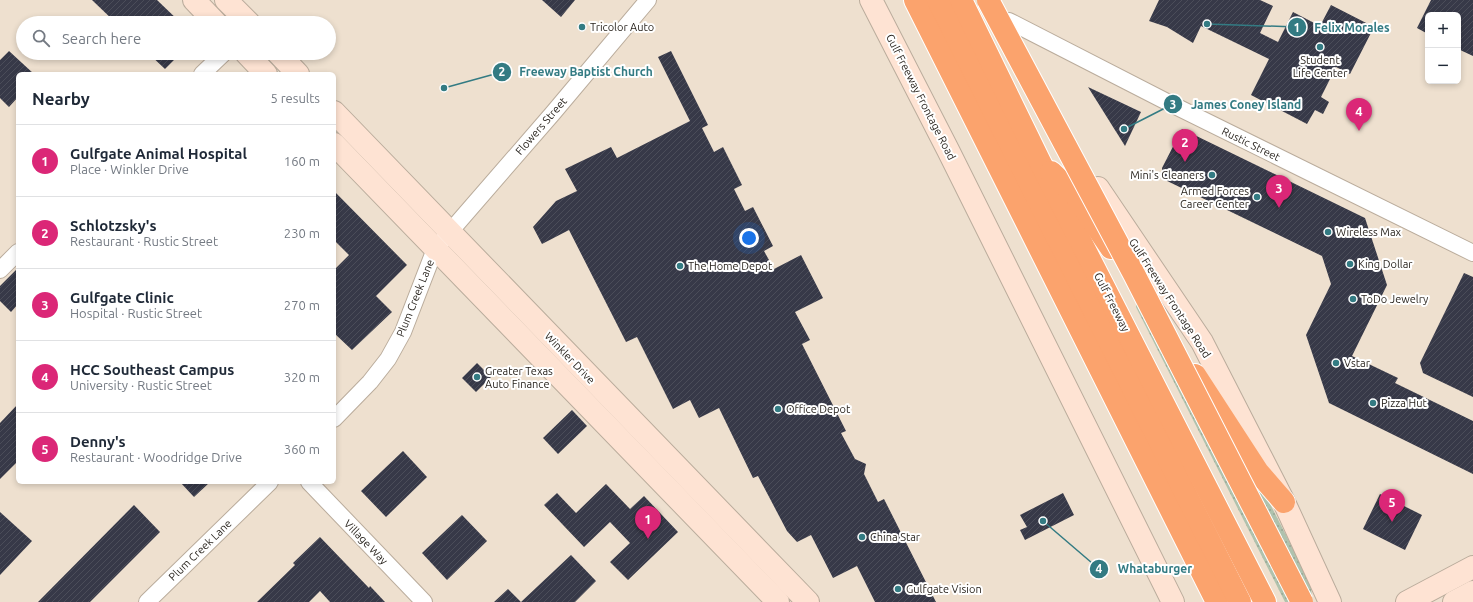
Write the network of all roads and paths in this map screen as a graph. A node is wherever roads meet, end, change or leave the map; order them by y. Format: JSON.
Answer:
{"nodes":[{"id":1,"x":194,"y":0,"type":"edge"},
{"id":2,"x":226,"y":0,"type":"edge"},
{"id":3,"x":648,"y":0,"type":"edge"},
{"id":4,"x":871,"y":0,"type":"edge"},
{"id":5,"x":915,"y":0,"type":"edge"},
{"id":6,"x":938,"y":0,"type":"edge"},
{"id":7,"x":961,"y":0,"type":"edge"},
{"id":8,"x":988,"y":0,"type":"edge"},
{"id":9,"x":999,"y":0,"type":"edge"},
{"id":10,"x":209,"y":16,"type":"edge"},
{"id":11,"x":242,"y":16,"type":"edge"},
{"id":12,"x":1009,"y":21,"type":"junction"},
{"id":13,"x":217,"y":60,"type":"edge"},
{"id":14,"x":253,"y":60,"type":"edge"},
{"id":15,"x":285,"y":60,"type":"edge"},
{"id":16,"x":204,"y":72,"type":"edge"},
{"id":17,"x":264,"y":72,"type":"edge"},
{"id":18,"x":296,"y":72,"type":"edge"},
{"id":19,"x":336,"y":114,"type":"edge"},
{"id":20,"x":336,"y":146,"type":"edge"},
{"id":21,"x":1040,"y":162,"type":"junction"},
{"id":22,"x":448,"y":232,"type":"junction"},
{"id":23,"x":435,"y":248,"type":"junction"},
{"id":24,"x":1473,"y":253,"type":"edge"},
{"id":25,"x":16,"y":254,"type":"edge"},
{"id":26,"x":0,"y":270,"type":"edge"},
{"id":27,"x":617,"y":405,"type":"junction"},
{"id":28,"x":336,"y":417,"type":"edge"},
{"id":29,"x":601,"y":420,"type":"junction"},
{"id":30,"x":268,"y":484,"type":"edge"},
{"id":31,"x":311,"y":484,"type":"edge"},
{"id":32,"x":1284,"y":502,"type":"junction"},
{"id":33,"x":736,"y":528,"type":"junction"},
{"id":34,"x":1143,"y":541,"type":"junction"},
{"id":35,"x":719,"y":542,"type":"junction"},
{"id":36,"x":1307,"y":553,"type":"junction"},
{"id":37,"x":1473,"y":567,"type":"edge"},
{"id":38,"x":1473,"y":592,"type":"edge"},
{"id":39,"x":1262,"y":594,"type":"edge"},
{"id":40,"x":1231,"y":600,"type":"edge"},
{"id":41,"x":147,"y":602,"type":"edge"},
{"id":42,"x":424,"y":602,"type":"edge"},
{"id":43,"x":778,"y":602,"type":"edge"},
{"id":44,"x":808,"y":602,"type":"edge"},
{"id":45,"x":1173,"y":602,"type":"edge"},
{"id":46,"x":1183,"y":602,"type":"edge"},
{"id":47,"x":1302,"y":602,"type":"edge"},
{"id":48,"x":1316,"y":602,"type":"edge"},
{"id":49,"x":1330,"y":602,"type":"edge"},
{"id":50,"x":1407,"y":602,"type":"edge"},
{"id":51,"x":1454,"y":602,"type":"edge"}],
"edges":[{"from":1,"to":10,"type":"main road"},
{"from":2,"to":11,"type":"main road"},
{"from":3,"to":22,"type":"street","name":"Flowers Street"},
{"from":4,"to":34,"type":"main road","name":"Gulf Freeway Frontage Road"},
{"from":5,"to":40,"type":"highway","name":"Gulf Freeway"},
{"from":6,"to":40,"type":"highway","name":"Gulf Freeway"},
{"from":7,"to":21,"type":"highway","name":"Gulf Freeway"},
{"from":8,"to":47,"type":"highway","bridge":true},
{"from":9,"to":12,"type":"main road","name":"Gulf Freeway Frontage Road"},
{"from":12,"to":24,"type":"street","name":"Rustic Street"},
{"from":12,"to":32,"type":"main road","name":"Gulf Freeway Frontage Road"},
{"from":13,"to":16,"type":"street"},
{"from":14,"to":17,"type":"main road"},
{"from":15,"to":18,"type":"main road"},
{"from":19,"to":22,"type":"main road","name":"Winkler Drive"},
{"from":20,"to":23,"type":"main road","name":"Winkler Drive"},
{"from":21,"to":32,"type":"highway"},
{"from":21,"to":39,"type":"highway","name":"Gulf Freeway"},
{"from":22,"to":23,"type":"street","name":"Plum Creek Lane"},
{"from":22,"to":27,"type":"main road","name":"Winkler Drive"},
{"from":23,"to":28,"type":"street","name":"Plum Creek Lane"},
{"from":23,"to":29,"type":"main road","name":"Winkler Drive"},
{"from":25,"to":26,"type":"street"},
{"from":27,"to":29,"type":"main road"},
{"from":27,"to":33,"type":"main road","name":"Winkler Drive"},
{"from":29,"to":35,"type":"main road","name":"Winkler Drive"},
{"from":30,"to":41,"type":"street","name":"Plum Creek Lane"},
{"from":31,"to":42,"type":"street","name":"Village Way"},
{"from":32,"to":36,"type":"main road","name":"Gulf Freeway Frontage Road"},
{"from":33,"to":35,"type":"main road"},
{"from":33,"to":44,"type":"main road","name":"Winkler Drive"},
{"from":34,"to":45,"type":"main road","name":"Gulf Freeway Frontage Road"},
{"from":34,"to":46,"type":"main road"},
{"from":35,"to":43,"type":"main road","name":"Winkler Drive"},
{"from":36,"to":48,"type":"main road"},
{"from":36,"to":49,"type":"main road","name":"Gulf Freeway Frontage Road"},
{"from":37,"to":50,"type":"main road"},
{"from":38,"to":51,"type":"main road"}]}
